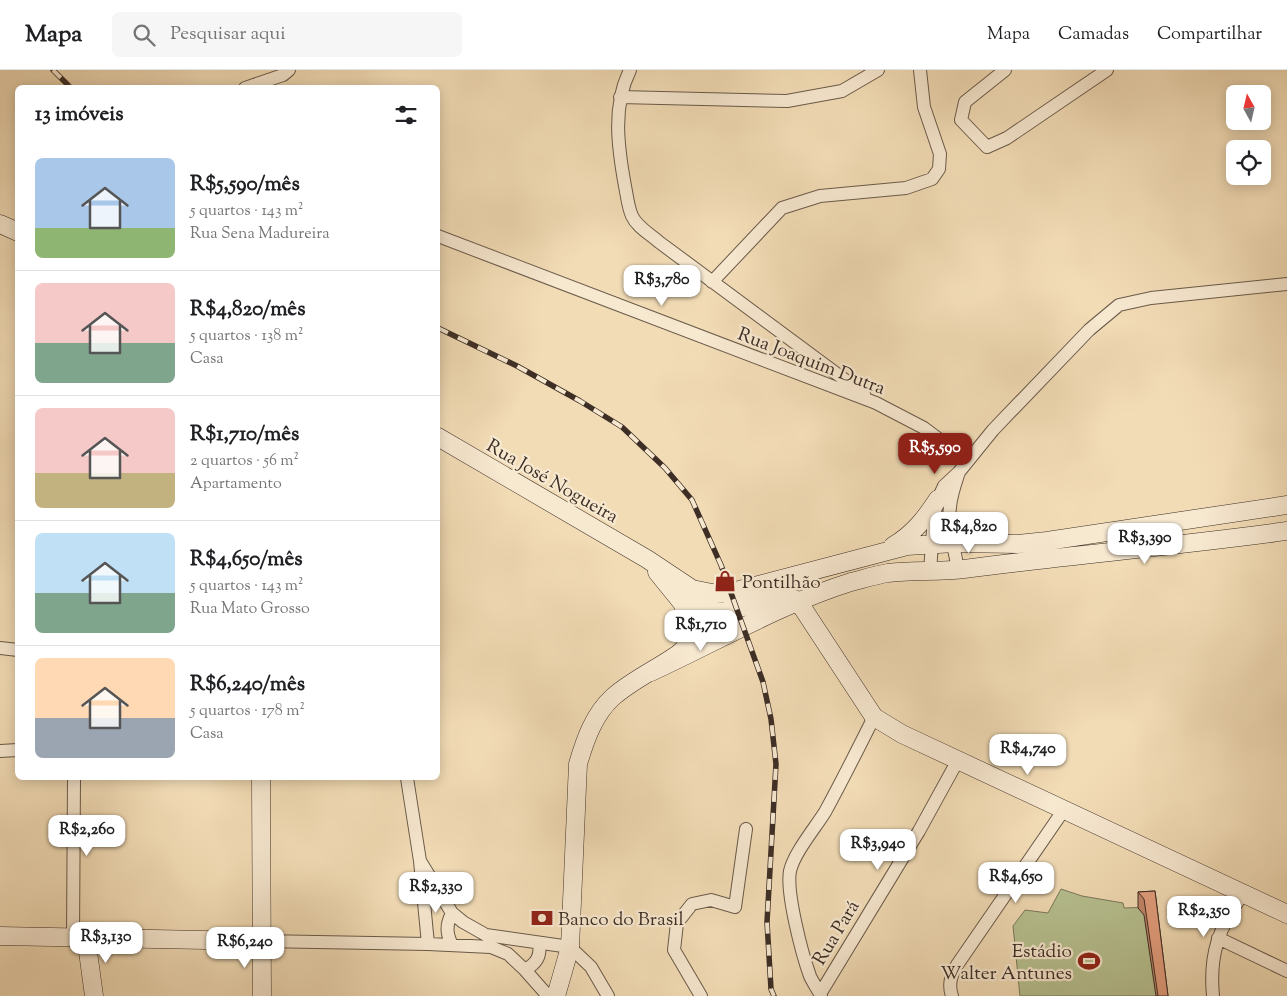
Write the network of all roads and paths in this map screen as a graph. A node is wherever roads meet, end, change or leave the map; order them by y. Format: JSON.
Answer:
{"nodes":[{"id":1,"x":289,"y":70,"type":"edge"},
{"id":2,"x":630,"y":70,"type":"edge"},
{"id":3,"x":878,"y":70,"type":"edge"},
{"id":4,"x":920,"y":70,"type":"edge"},
{"id":5,"x":1005,"y":70,"type":"edge"},
{"id":6,"x":1107,"y":70,"type":"edge"},
{"id":7,"x":253,"y":85,"type":"edge"},
{"id":8,"x":620,"y":97,"type":"junction"},
{"id":9,"x":0,"y":224,"type":"edge"},
{"id":10,"x":15,"y":231,"type":"edge"},
{"id":11,"x":440,"y":237,"type":"edge"},
{"id":12,"x":712,"y":282,"type":"junction"},
{"id":13,"x":1287,"y":284,"type":"edge"},
{"id":14,"x":876,"y":403,"type":"junction"},
{"id":15,"x":440,"y":438,"type":"edge"},
{"id":16,"x":968,"y":461,"type":"junction"},
{"id":17,"x":959,"y":472,"type":"junction"},
{"id":18,"x":938,"y":499,"type":"junction"},
{"id":19,"x":1287,"y":505,"type":"edge"},
{"id":20,"x":1287,"y":531,"type":"edge"},
{"id":21,"x":932,"y":544,"type":"junction"},
{"id":22,"x":954,"y":544,"type":"junction"},
{"id":23,"x":887,"y":551,"type":"junction"},
{"id":24,"x":647,"y":559,"type":"junction"},
{"id":25,"x":958,"y":570,"type":"junction"},
{"id":26,"x":930,"y":571,"type":"junction"},
{"id":27,"x":798,"y":601,"type":"junction"},
{"id":28,"x":683,"y":604,"type":"junction"},
{"id":29,"x":0,"y":648,"type":"edge"},
{"id":30,"x":15,"y":650,"type":"edge"},
{"id":31,"x":651,"y":672,"type":"junction"},
{"id":32,"x":874,"y":717,"type":"junction"},
{"id":33,"x":0,"y":750,"type":"edge"},
{"id":34,"x":15,"y":750,"type":"edge"},
{"id":35,"x":958,"y":760,"type":"junction"},
{"id":36,"x":74,"y":780,"type":"edge"},
{"id":37,"x":261,"y":780,"type":"edge"},
{"id":38,"x":408,"y":780,"type":"edge"},
{"id":39,"x":1063,"y":811,"type":"junction"},
{"id":40,"x":746,"y":829,"type":"dead end"},
{"id":41,"x":420,"y":860,"type":"junction"},
{"id":42,"x":1244,"y":894,"type":"junction"},
{"id":43,"x":452,"y":913,"type":"junction"},
{"id":44,"x":1287,"y":914,"type":"edge"},
{"id":45,"x":0,"y":936,"type":"edge"},
{"id":46,"x":79,"y":937,"type":"junction"},
{"id":47,"x":1218,"y":938,"type":"junction"},
{"id":48,"x":261,"y":941,"type":"junction"},
{"id":49,"x":539,"y":942,"type":"junction"},
{"id":50,"x":428,"y":944,"type":"junction"},
{"id":51,"x":452,"y":945,"type":"junction"},
{"id":52,"x":570,"y":946,"type":"junction"},
{"id":53,"x":526,"y":970,"type":"junction"},
{"id":54,"x":1287,"y":971,"type":"edge"},
{"id":55,"x":821,"y":995,"type":"edge"},
{"id":56,"x":94,"y":996,"type":"edge"},
{"id":57,"x":262,"y":996,"type":"edge"},
{"id":58,"x":548,"y":996,"type":"edge"},
{"id":59,"x":556,"y":996,"type":"edge"},
{"id":60,"x":608,"y":996,"type":"edge"},
{"id":61,"x":700,"y":996,"type":"edge"},
{"id":62,"x":952,"y":996,"type":"edge"},
{"id":63,"x":1213,"y":996,"type":"edge"}],
"edges":[{"from":1,"to":7,"type":"street"},
{"from":2,"to":8,"type":"street"},
{"from":3,"to":8,"type":"street"},
{"from":4,"to":12,"type":"street"},
{"from":5,"to":6,"type":"street"},
{"from":8,"to":12,"type":"street"},
{"from":9,"to":10,"type":"main road"},
{"from":11,"to":14,"type":"street","name":"Rua Joaquim Dutra"},
{"from":12,"to":14,"type":"street"},
{"from":13,"to":16,"type":"street"},
{"from":14,"to":16,"type":"street","name":"Rua Joaquim Dutra"},
{"from":15,"to":24,"type":"main road","name":"Rua José Nogueira"},
{"from":16,"to":17,"type":"street"},
{"from":17,"to":18,"type":"street"},
{"from":17,"to":22,"type":"street"},
{"from":18,"to":21,"type":"street"},
{"from":18,"to":23,"type":"main road"},
{"from":19,"to":22,"type":"main road","name":"Rua José Nogueira"},
{"from":20,"to":25,"type":"main road"},
{"from":21,"to":22,"type":"main road","name":"Rua José Nogueira"},
{"from":21,"to":23,"type":"main road","name":"Rua José Nogueira"},
{"from":21,"to":26,"type":"street"},
{"from":22,"to":25,"type":"street"},
{"from":23,"to":24,"type":"main road","name":"Rua José Nogueira"},
{"from":24,"to":28,"type":"main road"},
{"from":25,"to":26,"type":"main road"},
{"from":26,"to":27,"type":"main road"},
{"from":27,"to":28,"type":"main road"},
{"from":27,"to":31,"type":"main road"},
{"from":27,"to":32,"type":"main road"},
{"from":28,"to":31,"type":"main road"},
{"from":29,"to":30,"type":"street"},
{"from":31,"to":52,"type":"main road"},
{"from":32,"to":35,"type":"main road"},
{"from":32,"to":55,"type":"street"},
{"from":33,"to":34,"type":"street"},
{"from":35,"to":39,"type":"main road"},
{"from":35,"to":55,"type":"street","name":"Rua Pará"},
{"from":36,"to":46,"type":"street"},
{"from":37,"to":48,"type":"main road"},
{"from":38,"to":41,"type":"street"},
{"from":39,"to":42,"type":"main road"},
{"from":39,"to":62,"type":"street"},
{"from":40,"to":61,"type":"street"},
{"from":41,"to":43,"type":"street"},
{"from":41,"to":50,"type":"street"},
{"from":42,"to":44,"type":"main road"},
{"from":42,"to":47,"type":"street"},
{"from":43,"to":49,"type":"street"},
{"from":43,"to":51,"type":"street"},
{"from":45,"to":46,"type":"main road"},
{"from":46,"to":48,"type":"main road"},
{"from":46,"to":56,"type":"main road"},
{"from":47,"to":54,"type":"street"},
{"from":47,"to":63,"type":"street"},
{"from":48,"to":50,"type":"street"},
{"from":48,"to":57,"type":"main road"},
{"from":49,"to":52,"type":"street"},
{"from":49,"to":53,"type":"street"},
{"from":50,"to":51,"type":"street"},
{"from":51,"to":53,"type":"street"},
{"from":52,"to":59,"type":"main road"},
{"from":52,"to":60,"type":"street"},
{"from":53,"to":58,"type":"street"}]}
